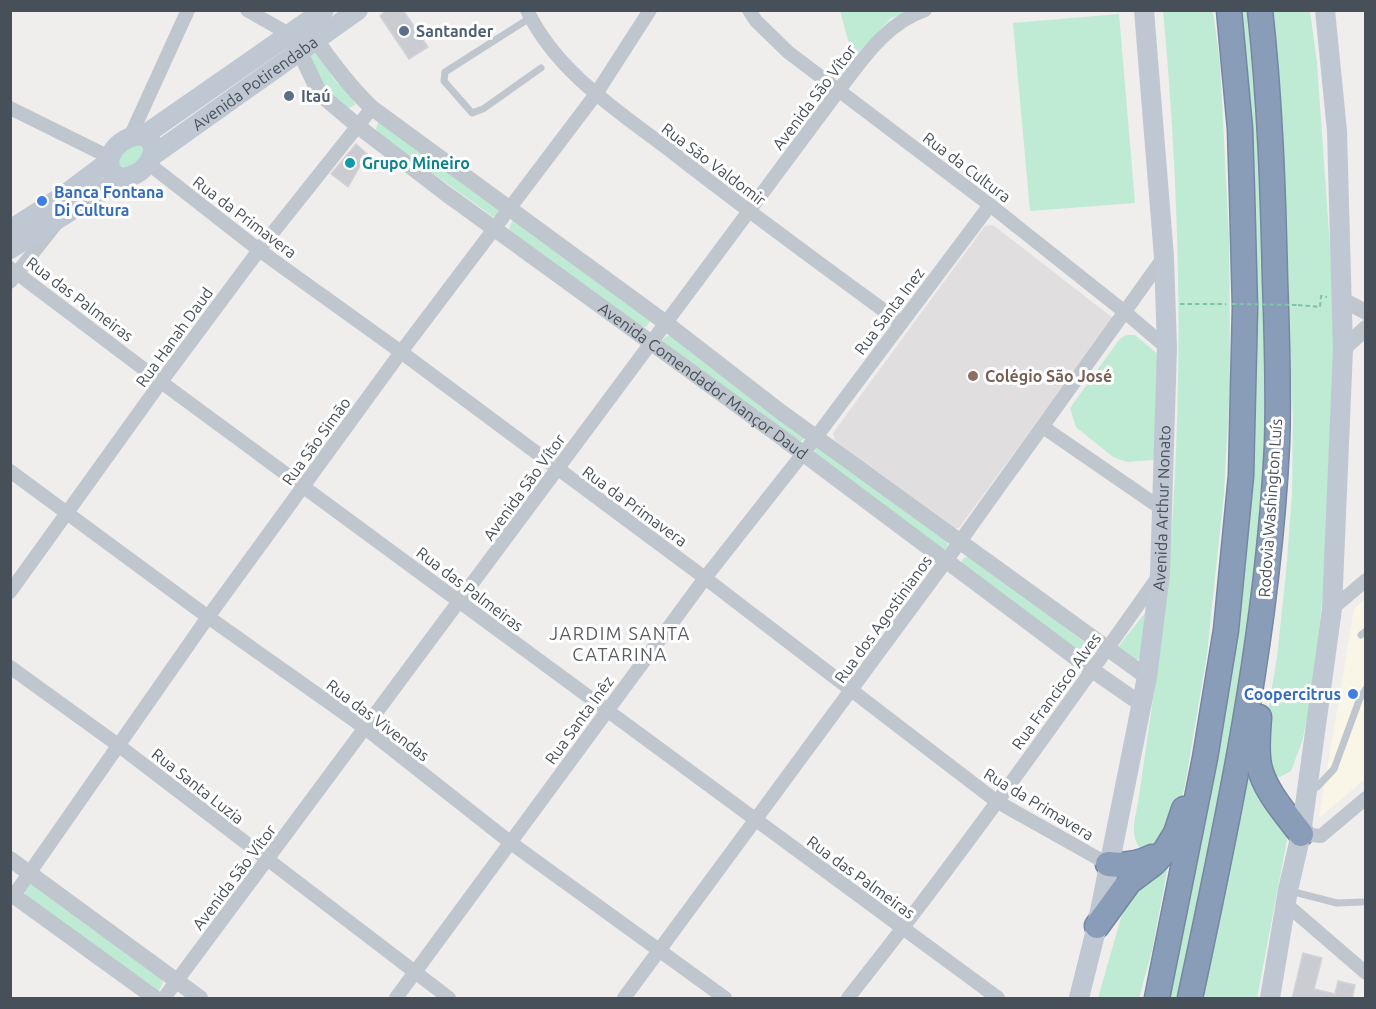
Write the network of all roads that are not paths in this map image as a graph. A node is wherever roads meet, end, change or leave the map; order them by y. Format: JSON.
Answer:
{"nodes":[{"id":1,"x":188,"y":10,"type":"edge"},
{"id":2,"x":247,"y":10,"type":"edge"},
{"id":3,"x":324,"y":10,"type":"edge"},
{"id":4,"x":358,"y":10,"type":"edge"},
{"id":5,"x":650,"y":10,"type":"edge"},
{"id":6,"x":749,"y":10,"type":"edge"},
{"id":7,"x":925,"y":10,"type":"edge"},
{"id":8,"x":1144,"y":10,"type":"edge"},
{"id":9,"x":1229,"y":10,"type":"edge"},
{"id":10,"x":1260,"y":10,"type":"edge"},
{"id":11,"x":1325,"y":10,"type":"edge"},
{"id":12,"x":528,"y":14,"type":"edge"},
{"id":13,"x":302,"y":37,"type":"junction"},
{"id":14,"x":542,"y":68,"type":"dead end"},
{"id":15,"x":839,"y":90,"type":"junction"},
{"id":16,"x":596,"y":94,"type":"junction"},
{"id":17,"x":10,"y":108,"type":"edge"},
{"id":18,"x":372,"y":108,"type":"junction"},
{"id":19,"x":359,"y":127,"type":"junction"},
{"id":20,"x":137,"y":136,"type":"junction"},
{"id":21,"x":109,"y":159,"type":"junction"},
{"id":22,"x":150,"y":160,"type":"junction"},
{"id":23,"x":123,"y":178,"type":"junction"},
{"id":24,"x":990,"y":205,"type":"junction"},
{"id":25,"x":509,"y":210,"type":"junction"},
{"id":26,"x":749,"y":211,"type":"junction"},
{"id":27,"x":61,"y":217,"type":"junction"},
{"id":28,"x":494,"y":229,"type":"junction"},
{"id":29,"x":10,"y":230,"type":"edge"},
{"id":30,"x":10,"y":249,"type":"edge"},
{"id":31,"x":259,"y":250,"type":"junction"},
{"id":32,"x":1164,"y":257,"type":"junction"},
{"id":33,"x":13,"y":274,"type":"edge"},
{"id":34,"x":1341,"y":299,"type":"junction"},
{"id":35,"x":1365,"y":312,"type":"edge"},
{"id":36,"x":1126,"y":313,"type":"junction"},
{"id":37,"x":901,"y":322,"type":"junction"},
{"id":38,"x":666,"y":323,"type":"junction"},
{"id":39,"x":1365,"y":328,"type":"edge"},
{"id":40,"x":651,"y":343,"type":"junction"},
{"id":41,"x":1167,"y":348,"type":"junction"},
{"id":42,"x":1343,"y":350,"type":"junction"},
{"id":43,"x":401,"y":352,"type":"junction"},
{"id":44,"x":161,"y":382,"type":"junction"},
{"id":45,"x":1044,"y":427,"type":"junction"},
{"id":46,"x":816,"y":436,"type":"junction"},
{"id":47,"x":803,"y":453,"type":"junction"},
{"id":48,"x":557,"y":469,"type":"junction"},
{"id":49,"x":10,"y":471,"type":"edge"},
{"id":50,"x":304,"y":486,"type":"junction"},
{"id":51,"x":1162,"y":509,"type":"junction"},
{"id":52,"x":69,"y":513,"type":"junction"},
{"id":53,"x":960,"y":542,"type":"junction"},
{"id":54,"x":946,"y":561,"type":"junction"},
{"id":55,"x":1160,"y":574,"type":"junction"},
{"id":56,"x":705,"y":578,"type":"junction"},
{"id":57,"x":1365,"y":579,"type":"edge"},
{"id":58,"x":10,"y":592,"type":"edge"},
{"id":59,"x":460,"y":602,"type":"junction"},
{"id":60,"x":1332,"y":609,"type":"junction"},
{"id":61,"x":1261,"y":615,"type":"junction"},
{"id":62,"x":208,"y":617,"type":"junction"},
{"id":63,"x":1107,"y":649,"type":"junction"},
{"id":64,"x":10,"y":667,"type":"edge"},
{"id":65,"x":1092,"y":670,"type":"junction"},
{"id":66,"x":1147,"y":677,"type":"junction"},
{"id":67,"x":851,"y":689,"type":"junction"},
{"id":68,"x":1365,"y":690,"type":"edge"},
{"id":69,"x":1141,"y":704,"type":"junction"},
{"id":70,"x":606,"y":711,"type":"junction"},
{"id":71,"x":365,"y":728,"type":"junction"},
{"id":72,"x":118,"y":745,"type":"junction"},
{"id":73,"x":1205,"y":758,"type":"junction"},
{"id":74,"x":1307,"y":790,"type":"junction"},
{"id":75,"x":1365,"y":798,"type":"edge"},
{"id":76,"x":996,"y":801,"type":"junction"},
{"id":77,"x":755,"y":821,"type":"junction"},
{"id":78,"x":1301,"y":834,"type":"junction"},
{"id":79,"x":511,"y":843,"type":"junction"},
{"id":80,"x":1165,"y":851,"type":"junction"},
{"id":81,"x":10,"y":859,"type":"edge"},
{"id":82,"x":267,"y":860,"type":"junction"},
{"id":83,"x":1108,"y":864,"type":"junction"},
{"id":84,"x":29,"y":873,"type":"junction"},
{"id":85,"x":12,"y":894,"type":"edge"},
{"id":86,"x":1287,"y":897,"type":"junction"},
{"id":87,"x":1362,"y":902,"type":"dead end"},
{"id":88,"x":1096,"y":926,"type":"junction"},
{"id":89,"x":904,"y":928,"type":"junction"},
{"id":90,"x":658,"y":951,"type":"junction"},
{"id":91,"x":415,"y":972,"type":"junction"},
{"id":92,"x":1365,"y":973,"type":"edge"},
{"id":93,"x":177,"y":981,"type":"junction"},
{"id":94,"x":155,"y":999,"type":"edge"},
{"id":95,"x":164,"y":999,"type":"edge"},
{"id":96,"x":200,"y":999,"type":"edge"},
{"id":97,"x":396,"y":999,"type":"edge"},
{"id":98,"x":449,"y":999,"type":"edge"},
{"id":99,"x":624,"y":999,"type":"edge"},
{"id":100,"x":725,"y":999,"type":"edge"},
{"id":101,"x":848,"y":999,"type":"edge"},
{"id":102,"x":998,"y":999,"type":"edge"},
{"id":103,"x":1079,"y":999,"type":"edge"},
{"id":104,"x":1157,"y":999,"type":"edge"},
{"id":105,"x":1190,"y":999,"type":"edge"},
{"id":106,"x":1270,"y":999,"type":"edge"}],
"edges":[{"from":1,"to":20,"type":"street"},
{"from":2,"to":13,"type":"street"},
{"from":3,"to":13,"type":"main road","name":"Avenida Potirendaba"},
{"from":4,"to":13,"type":"main road","name":"Avenida Potirendaba"},
{"from":5,"to":16,"type":"street","name":"Rua São Simão"},
{"from":6,"to":15,"type":"street","name":"Rua da Cultura"},
{"from":7,"to":15,"type":"street","name":"Avenida São Vítor"},
{"from":8,"to":32,"type":"main road","name":"Avenida Arthur Nonato"},
{"from":9,"to":73,"type":"highway","name":"Rodovia Washington Luís"},
{"from":10,"to":61,"type":"highway","name":"Rodovia Washington Luís"},
{"from":11,"to":34,"type":"main road"},
{"from":12,"to":14,"type":"lane"},
{"from":12,"to":16,"type":"street","name":"Rua São Valdomir"},
{"from":13,"to":18,"type":"street","name":"Avenida Comendador Mançor Daud"},
{"from":13,"to":19,"type":"street","name":"Avenida Comendador Mançor Daud"},
{"from":13,"to":20,"type":"main road","name":"Avenida Potirendaba"},
{"from":13,"to":22,"type":"main road","name":"Avenida Potirendaba"},
{"from":15,"to":24,"type":"street","name":"Rua da Cultura"},
{"from":15,"to":26,"type":"street","name":"Avenida São Vítor"},
{"from":16,"to":25,"type":"street","name":"Rua São Simão"},
{"from":16,"to":26,"type":"street","name":"Rua São Valdomir"},
{"from":17,"to":21,"type":"street"},
{"from":18,"to":19,"type":"street","name":"Rua Hanah Daud"},
{"from":18,"to":25,"type":"street","name":"Avenida Comendador Mançor Daud"},
{"from":19,"to":28,"type":"street","name":"Avenida Comendador Mançor Daud"},
{"from":19,"to":31,"type":"street","name":"Rua Hanah Daud"},
{"from":20,"to":21,"type":"main road"},
{"from":20,"to":22,"type":"main road"},
{"from":21,"to":23,"type":"main road"},
{"from":21,"to":29,"type":"main road"},
{"from":22,"to":23,"type":"main road"},
{"from":22,"to":31,"type":"street","name":"Rua da Primavera"},
{"from":23,"to":27,"type":"main road"},
{"from":24,"to":36,"type":"street","name":"Rua da Cultura"},
{"from":24,"to":37,"type":"street","name":"Rua Santa Inez"},
{"from":25,"to":28,"type":"street","name":"Rua São Simão"},
{"from":25,"to":38,"type":"street","name":"Avenida Comendador Mançor Daud"},
{"from":26,"to":37,"type":"street","name":"Rua São Valdomir"},
{"from":26,"to":38,"type":"street","name":"Avenida São Vítor"},
{"from":27,"to":30,"type":"main road"},
{"from":27,"to":33,"type":"street"},
{"from":28,"to":40,"type":"street","name":"Avenida Comendador Mançor Daud"},
{"from":28,"to":43,"type":"street","name":"Rua São Simão"},
{"from":31,"to":43,"type":"street","name":"Rua da Primavera"},
{"from":31,"to":44,"type":"street","name":"Rua Hanah Daud"},
{"from":32,"to":36,"type":"street","name":"Rua dos Agostinianos"},
{"from":32,"to":41,"type":"main road","name":"Avenida Arthur Nonato"},
{"from":33,"to":44,"type":"street","name":"Rua das Palmeiras"},
{"from":34,"to":35,"type":"street"},
{"from":34,"to":42,"type":"main road"},
{"from":36,"to":41,"type":"street","name":"Rua da Cultura"},
{"from":36,"to":45,"type":"street","name":"Rua dos Agostinianos"},
{"from":37,"to":46,"type":"street","name":"Rua Santa Inez"},
{"from":38,"to":40,"type":"street","name":"Avenida São Vítor"},
{"from":38,"to":46,"type":"street","name":"Avenida Comendador Mançor Daud"},
{"from":39,"to":42,"type":"street"},
{"from":40,"to":47,"type":"street","name":"Avenida Comendador Mançor Daud"},
{"from":40,"to":48,"type":"street","name":"Avenida São Vítor"},
{"from":41,"to":51,"type":"main road","name":"Avenida Arthur Nonato"},
{"from":42,"to":60,"type":"main road"},
{"from":43,"to":48,"type":"street","name":"Rua da Primavera"},
{"from":43,"to":50,"type":"street","name":"Rua São Simão"},
{"from":44,"to":50,"type":"street","name":"Rua das Palmeiras"},
{"from":44,"to":52,"type":"street","name":"Rua Hanah Daud"},
{"from":45,"to":51,"type":"street"},
{"from":45,"to":53,"type":"street","name":"Rua dos Agostinianos"},
{"from":46,"to":47,"type":"street","name":"Rua Santa Inêz"},
{"from":46,"to":53,"type":"street","name":"Avenida Comendador Mançor Daud"},
{"from":47,"to":54,"type":"street","name":"Avenida Comendador Mançor Daud"},
{"from":47,"to":56,"type":"street","name":"Rua Santa Inêz"},
{"from":48,"to":56,"type":"street","name":"Rua da Primavera"},
{"from":48,"to":59,"type":"street","name":"Avenida São Vítor"},
{"from":49,"to":52,"type":"street","name":"Rua das Vivendas"},
{"from":50,"to":59,"type":"street","name":"Rua das Palmeiras"},
{"from":50,"to":62,"type":"street","name":"Rua São Simão"},
{"from":51,"to":55,"type":"main road","name":"Avenida Arthur Nonato"},
{"from":52,"to":58,"type":"street","name":"Rua Hanah Daud"},
{"from":52,"to":62,"type":"street","name":"Rua das Vivendas"},
{"from":53,"to":54,"type":"street","name":"Rua dos Agostinianos"},
{"from":53,"to":63,"type":"street","name":"Avenida Comendador Mançor Daud"},
{"from":54,"to":65,"type":"street","name":"Avenida Comendador Mançor Daud"},
{"from":54,"to":67,"type":"street","name":"Rua dos Agostinianos"},
{"from":55,"to":63,"type":"street","name":"Rua Francisco Alves"},
{"from":55,"to":66,"type":"main road","name":"Avenida Arthur Nonato"},
{"from":56,"to":67,"type":"street","name":"Rua da Primavera"},
{"from":56,"to":70,"type":"street","name":"Rua Santa Inêz"},
{"from":57,"to":60,"type":"street"},
{"from":59,"to":70,"type":"street","name":"Rua das Palmeiras"},
{"from":59,"to":71,"type":"street","name":"Avenida São Vítor"},
{"from":60,"to":74,"type":"main road"},
{"from":61,"to":78,"type":"highway"},
{"from":61,"to":105,"type":"highway","name":"Rodovia Washington Luís"},
{"from":62,"to":71,"type":"street","name":"Rua das Vivendas"},
{"from":62,"to":72,"type":"street","name":"Rua São Simão"},
{"from":63,"to":65,"type":"street","name":"Rua Francisco Alves"},
{"from":63,"to":66,"type":"street","name":"Avenida Comendador Mançor Daud"},
{"from":64,"to":72,"type":"street","name":"Rua Santa Luzia"},
{"from":65,"to":69,"type":"street","name":"Avenida Comendador Mançor Daud"},
{"from":65,"to":76,"type":"street","name":"Rua Francisco Alves"},
{"from":66,"to":69,"type":"main road","name":"Avenida Arthur Nonato"},
{"from":67,"to":76,"type":"street","name":"Rua da Primavera"},
{"from":67,"to":77,"type":"street","name":"Rua dos Agostinianos"},
{"from":68,"to":74,"type":"lane"},
{"from":69,"to":83,"type":"main road","name":"Avenida Arthur Nonato"},
{"from":70,"to":77,"type":"street","name":"Rua das Palmeiras"},
{"from":70,"to":79,"type":"street","name":"Rua Santa Inêz"},
{"from":71,"to":79,"type":"street","name":"Rua das Vivendas"},
{"from":71,"to":82,"type":"street","name":"Avenida São Vítor"},
{"from":72,"to":82,"type":"street","name":"Rua Santa Luzia"},
{"from":72,"to":84,"type":"street","name":"Rua São Simão"},
{"from":73,"to":80,"type":"highway"},
{"from":73,"to":104,"type":"highway","name":"Rodovia Washington Luís"},
{"from":74,"to":78,"type":"main road"},
{"from":75,"to":78,"type":"street"},
{"from":76,"to":83,"type":"street","name":"Rua da Primavera"},
{"from":76,"to":89,"type":"street","name":"Rua Francisco Alves"},
{"from":77,"to":89,"type":"street","name":"Rua das Palmeiras"},
{"from":77,"to":90,"type":"street","name":"Rua dos Agostinianos"},
{"from":78,"to":86,"type":"main road"},
{"from":79,"to":90,"type":"street","name":"Rua das Vivendas"},
{"from":79,"to":91,"type":"street","name":"Rua Santa Inêz"},
{"from":80,"to":83,"type":"highway"},
{"from":80,"to":88,"type":"highway"},
{"from":81,"to":84,"type":"street"},
{"from":82,"to":91,"type":"street","name":"Rua Santa Luzia"},
{"from":82,"to":93,"type":"street","name":"Avenida São Vítor"},
{"from":83,"to":88,"type":"main road","name":"Avenida Arthur Nonato"},
{"from":84,"to":85,"type":"street","name":"Rua São Simão"},
{"from":84,"to":93,"type":"street"},
{"from":85,"to":94,"type":"street"},
{"from":86,"to":87,"type":"lane"},
{"from":86,"to":92,"type":"street"},
{"from":86,"to":106,"type":"main road"},
{"from":88,"to":103,"type":"main road","name":"Avenida Arthur Nonato"},
{"from":89,"to":101,"type":"street","name":"Rua Francisco Alves"},
{"from":89,"to":102,"type":"street","name":"Rua das Palmeiras"},
{"from":90,"to":99,"type":"street","name":"Rua dos Agostinianos"},
{"from":90,"to":100,"type":"street","name":"Rua das Vivendas"},
{"from":91,"to":97,"type":"street","name":"Rua Santa Inêz"},
{"from":91,"to":98,"type":"street","name":"Rua Santa Luzia"},
{"from":93,"to":95,"type":"street","name":"Avenida São Vítor"},
{"from":93,"to":96,"type":"street"}]}
